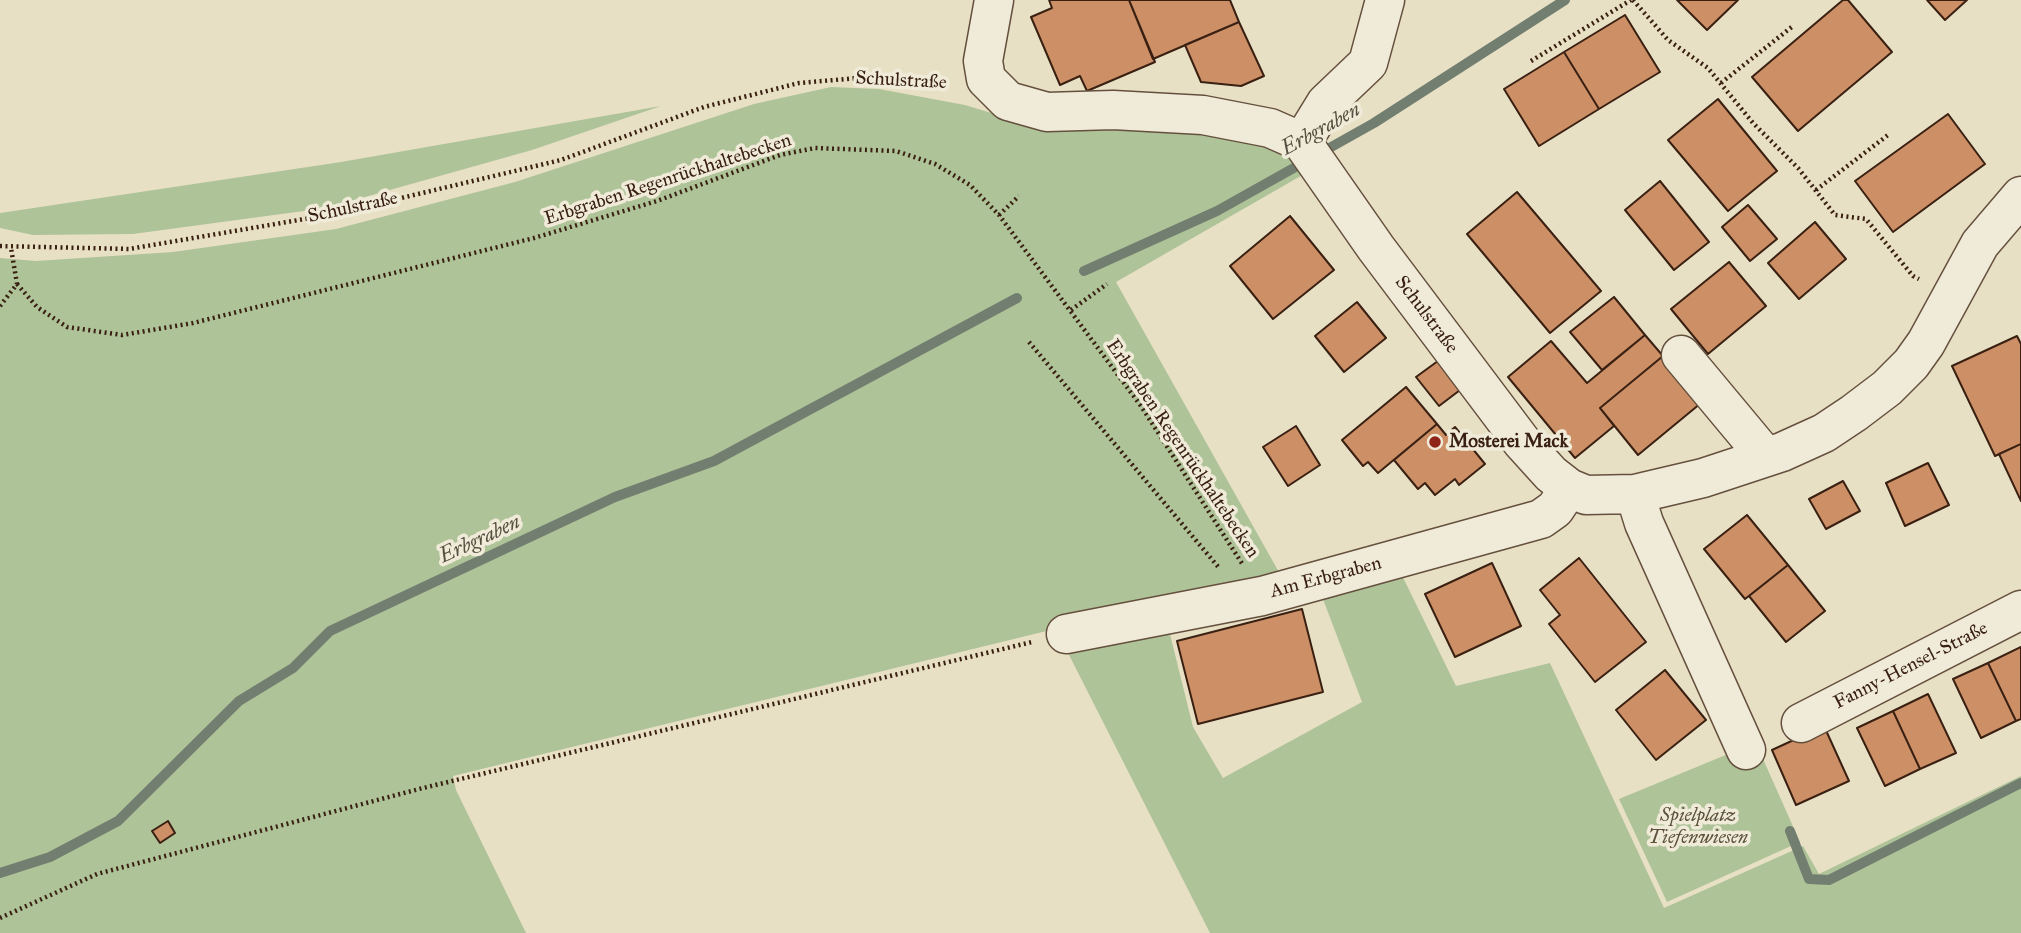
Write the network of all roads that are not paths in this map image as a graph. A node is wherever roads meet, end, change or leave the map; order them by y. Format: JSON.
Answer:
{"nodes":[{"id":1,"x":994,"y":0,"type":"edge"},
{"id":2,"x":1385,"y":0,"type":"edge"},
{"id":3,"x":1313,"y":156,"type":"junction"},
{"id":4,"x":2021,"y":196,"type":"edge"},
{"id":5,"x":1681,"y":355,"type":"dead end"},
{"id":6,"x":1766,"y":457,"type":"junction"},
{"id":7,"x":1569,"y":488,"type":"junction"},
{"id":8,"x":1635,"y":494,"type":"junction"},
{"id":9,"x":2021,"y":610,"type":"edge"},
{"id":10,"x":1066,"y":634,"type":"road end"},
{"id":11,"x":1801,"y":723,"type":"dead end"},
{"id":12,"x":1746,"y":750,"type":"dead end"}],
"edges":[{"from":1,"to":3,"type":"street"},
{"from":2,"to":3,"type":"street"},
{"from":3,"to":7,"type":"street","name":"Schulstraße"},
{"from":4,"to":6,"type":"street","name":"Schulstraße"},
{"from":5,"to":6,"type":"street"},
{"from":6,"to":8,"type":"street","name":"Schulstraße"},
{"from":7,"to":8,"type":"street","name":"Schulstraße"},
{"from":7,"to":10,"type":"street","name":"Am Erbgraben"},
{"from":8,"to":12,"type":"street"},
{"from":9,"to":11,"type":"street","name":"Fanny-Hensel-Straße"}]}
